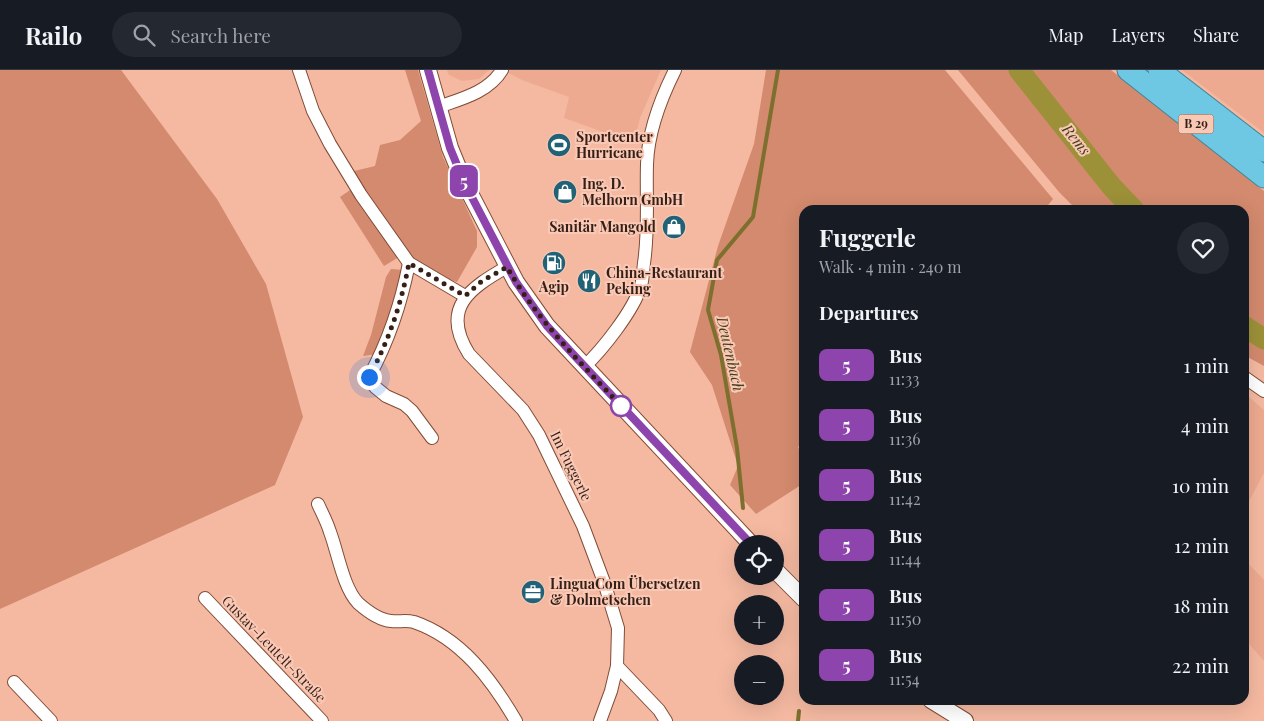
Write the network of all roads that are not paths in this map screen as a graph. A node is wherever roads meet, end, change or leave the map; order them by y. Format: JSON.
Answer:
{"nodes":[{"id":1,"x":299,"y":70,"type":"edge"},
{"id":2,"x":428,"y":70,"type":"edge"},
{"id":3,"x":502,"y":70,"type":"edge"},
{"id":4,"x":675,"y":70,"type":"edge"},
{"id":5,"x":1128,"y":70,"type":"edge"},
{"id":6,"x":1160,"y":70,"type":"edge"},
{"id":7,"x":438,"y":107,"type":"junction"},
{"id":8,"x":1264,"y":151,"type":"edge"},
{"id":9,"x":1264,"y":177,"type":"edge"},
{"id":10,"x":409,"y":263,"type":"junction"},
{"id":11,"x":507,"y":267,"type":"junction"},
{"id":12,"x":465,"y":296,"type":"junction"},
{"id":13,"x":584,"y":367,"type":"junction"},
{"id":14,"x":1249,"y":380,"type":"edge"},
{"id":15,"x":1264,"y":391,"type":"edge"},
{"id":16,"x":432,"y":438,"type":"dead end"},
{"id":17,"x":318,"y":504,"type":"dead end"},
{"id":18,"x":743,"y":535,"type":"edge"},
{"id":19,"x":784,"y":579,"type":"edge"},
{"id":20,"x":799,"y":594,"type":"edge"},
{"id":21,"x":205,"y":598,"type":"dead end"},
{"id":22,"x":617,"y":666,"type":"junction"},
{"id":23,"x":14,"y":682,"type":"dead end"},
{"id":24,"x":939,"y":705,"type":"edge"},
{"id":25,"x":51,"y":721,"type":"edge"},
{"id":26,"x":322,"y":721,"type":"edge"},
{"id":27,"x":516,"y":721,"type":"edge"},
{"id":28,"x":600,"y":721,"type":"edge"},
{"id":29,"x":666,"y":721,"type":"edge"},
{"id":30,"x":965,"y":721,"type":"edge"}],
"edges":[{"from":1,"to":10,"type":"street"},
{"from":2,"to":7,"type":"street"},
{"from":3,"to":7,"type":"street"},
{"from":4,"to":13,"type":"street"},
{"from":5,"to":9,"type":"highway","number":"B 29"},
{"from":6,"to":8,"type":"highway","number":"B 29"},
{"from":7,"to":11,"type":"street"},
{"from":10,"to":12,"type":"street"},
{"from":10,"to":16,"type":"street"},
{"from":11,"to":12,"type":"street"},
{"from":11,"to":13,"type":"street"},
{"from":12,"to":22,"type":"street","name":"Im Fuggerle"},
{"from":13,"to":18,"type":"street"},
{"from":14,"to":15,"type":"street"},
{"from":17,"to":27,"type":"street"},
{"from":19,"to":20,"type":"street"},
{"from":21,"to":26,"type":"street","name":"Gustav-Leutelt-Straße"},
{"from":22,"to":28,"type":"street","name":"Im Fuggerle"},
{"from":22,"to":29,"type":"street"},
{"from":23,"to":25,"type":"street"},
{"from":24,"to":30,"type":"street"}]}
